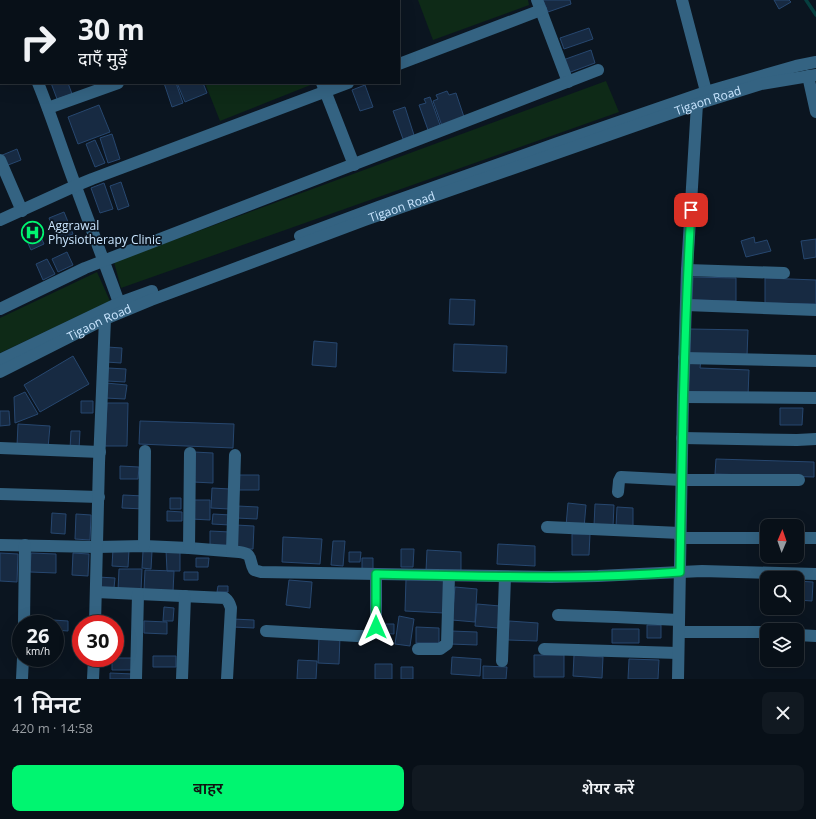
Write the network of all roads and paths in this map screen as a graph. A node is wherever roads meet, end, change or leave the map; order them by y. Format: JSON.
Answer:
{"nodes":[{"id":1,"x":682,"y":0,"type":"edge"},
{"id":2,"x":539,"y":5,"type":"edge"},
{"id":3,"x":816,"y":62,"type":"edge"},
{"id":4,"x":400,"y":64,"type":"edge"},
{"id":5,"x":598,"y":70,"type":"dead end"},
{"id":6,"x":812,"y":76,"type":"edge"},
{"id":7,"x":568,"y":82,"type":"junction"},
{"id":8,"x":38,"y":84,"type":"edge"},
{"id":9,"x":115,"y":84,"type":"edge"},
{"id":10,"x":342,"y":84,"type":"edge"},
{"id":11,"x":323,"y":87,"type":"edge"},
{"id":12,"x":704,"y":99,"type":"junction"},
{"id":13,"x":48,"y":108,"type":"junction"},
{"id":14,"x":816,"y":112,"type":"edge"},
{"id":15,"x":0,"y":160,"type":"edge"},
{"id":16,"x":354,"y":164,"type":"junction"},
{"id":17,"x":75,"y":186,"type":"junction"},
{"id":18,"x":22,"y":211,"type":"junction"},
{"id":19,"x":0,"y":220,"type":"edge"},
{"id":20,"x":104,"y":261,"type":"junction"},
{"id":21,"x":687,"y":270,"type":"junction"},
{"id":22,"x":784,"y":273,"type":"dead end"},
{"id":23,"x":686,"y":305,"type":"junction"},
{"id":24,"x":121,"y":307,"type":"junction"},
{"id":25,"x":0,"y":309,"type":"edge"},
{"id":26,"x":816,"y":310,"type":"edge"},
{"id":27,"x":105,"y":319,"type":"junction"},
{"id":28,"x":684,"y":358,"type":"junction"},
{"id":29,"x":0,"y":360,"type":"edge"},
{"id":30,"x":816,"y":361,"type":"edge"},
{"id":31,"x":0,"y":372,"type":"edge"},
{"id":32,"x":683,"y":398,"type":"junction"},
{"id":33,"x":816,"y":398,"type":"edge"},
{"id":34,"x":682,"y":438,"type":"junction"},
{"id":35,"x":816,"y":439,"type":"edge"},
{"id":36,"x":0,"y":448,"type":"edge"},
{"id":37,"x":145,"y":451,"type":"dead end"},
{"id":38,"x":100,"y":452,"type":"junction"},
{"id":39,"x":190,"y":453,"type":"dead end"},
{"id":40,"x":235,"y":455,"type":"dead end"},
{"id":41,"x":681,"y":480,"type":"junction"},
{"id":42,"x":799,"y":480,"type":"dead end"},
{"id":43,"x":618,"y":492,"type":"dead end"},
{"id":44,"x":0,"y":494,"type":"edge"},
{"id":45,"x":98,"y":497,"type":"junction"},
{"id":46,"x":547,"y":527,"type":"dead end"},
{"id":47,"x":680,"y":536,"type":"junction"},
{"id":48,"x":760,"y":538,"type":"edge"},
{"id":49,"x":804,"y":538,"type":"edge"},
{"id":50,"x":816,"y":538,"type":"edge"},
{"id":51,"x":0,"y":545,"type":"edge"},
{"id":52,"x":25,"y":545,"type":"junction"},
{"id":53,"x":144,"y":546,"type":"junction"},
{"id":54,"x":97,"y":547,"type":"junction"},
{"id":55,"x":189,"y":548,"type":"junction"},
{"id":56,"x":232,"y":551,"type":"junction"},
{"id":57,"x":680,"y":572,"type":"junction"},
{"id":58,"x":376,"y":574,"type":"junction"},
{"id":59,"x":816,"y":574,"type":"edge"},
{"id":60,"x":449,"y":576,"type":"junction"},
{"id":61,"x":505,"y":577,"type":"junction"},
{"id":62,"x":96,"y":592,"type":"junction"},
{"id":63,"x":138,"y":594,"type":"junction"},
{"id":64,"x":185,"y":596,"type":"junction"},
{"id":65,"x":24,"y":615,"type":"edge"},
{"id":66,"x":95,"y":615,"type":"edge"},
{"id":67,"x":558,"y":615,"type":"dead end"},
{"id":68,"x":679,"y":626,"type":"junction"},
{"id":69,"x":266,"y":631,"type":"dead end"},
{"id":70,"x":760,"y":632,"type":"edge"},
{"id":71,"x":804,"y":635,"type":"edge"},
{"id":72,"x":816,"y":636,"type":"edge"},
{"id":73,"x":418,"y":649,"type":"dead end"},
{"id":74,"x":544,"y":649,"type":"dead end"},
{"id":75,"x":678,"y":653,"type":"junction"},
{"id":76,"x":502,"y":661,"type":"dead end"},
{"id":77,"x":23,"y":667,"type":"edge"},
{"id":78,"x":94,"y":667,"type":"edge"},
{"id":79,"x":22,"y":679,"type":"edge"},
{"id":80,"x":93,"y":679,"type":"edge"},
{"id":81,"x":136,"y":679,"type":"edge"},
{"id":82,"x":182,"y":679,"type":"edge"},
{"id":83,"x":227,"y":679,"type":"edge"},
{"id":84,"x":678,"y":679,"type":"edge"}],
"edges":[{"from":1,"to":12,"type":"street"},
{"from":2,"to":4,"type":"street"},
{"from":2,"to":7,"type":"street"},
{"from":3,"to":12,"type":"street"},
{"from":5,"to":7,"type":"street"},
{"from":6,"to":12,"type":"street","name":"Tigaon Road"},
{"from":6,"to":14,"type":"street"},
{"from":7,"to":16,"type":"street"},
{"from":8,"to":13,"type":"street"},
{"from":9,"to":13,"type":"street"},
{"from":10,"to":11,"type":"street"},
{"from":11,"to":16,"type":"street"},
{"from":11,"to":17,"type":"street"},
{"from":12,"to":21,"type":"street"},
{"from":12,"to":24,"type":"street","name":"Tigaon Road"},
{"from":13,"to":17,"type":"street"},
{"from":15,"to":18,"type":"street"},
{"from":16,"to":20,"type":"street"},
{"from":17,"to":18,"type":"street"},
{"from":17,"to":20,"type":"street"},
{"from":18,"to":19,"type":"street"},
{"from":20,"to":24,"type":"street"},
{"from":20,"to":25,"type":"street"},
{"from":21,"to":22,"type":"street"},
{"from":21,"to":23,"type":"street"},
{"from":23,"to":26,"type":"street"},
{"from":23,"to":28,"type":"street"},
{"from":24,"to":27,"type":"street","name":"Tigaon Road"},
{"from":24,"to":29,"type":"street"},
{"from":27,"to":31,"type":"street","name":"Tigaon Road"},
{"from":27,"to":38,"type":"street"},
{"from":28,"to":30,"type":"street"},
{"from":28,"to":32,"type":"street"},
{"from":32,"to":33,"type":"street"},
{"from":32,"to":34,"type":"street"},
{"from":34,"to":35,"type":"street"},
{"from":34,"to":41,"type":"street"},
{"from":36,"to":38,"type":"street"},
{"from":37,"to":53,"type":"street"},
{"from":38,"to":45,"type":"street"},
{"from":39,"to":55,"type":"street"},
{"from":40,"to":56,"type":"street"},
{"from":41,"to":42,"type":"street"},
{"from":41,"to":43,"type":"street"},
{"from":41,"to":47,"type":"street"},
{"from":44,"to":45,"type":"street"},
{"from":45,"to":54,"type":"street"},
{"from":46,"to":47,"type":"street"},
{"from":47,"to":48,"type":"street"},
{"from":47,"to":57,"type":"street"},
{"from":49,"to":50,"type":"street"},
{"from":51,"to":52,"type":"street"},
{"from":52,"to":54,"type":"street"},
{"from":52,"to":65,"type":"street"},
{"from":53,"to":54,"type":"street"},
{"from":53,"to":55,"type":"street"},
{"from":54,"to":62,"type":"street"},
{"from":55,"to":56,"type":"street"},
{"from":56,"to":58,"type":"street"},
{"from":57,"to":59,"type":"street"},
{"from":57,"to":61,"type":"street"},
{"from":57,"to":68,"type":"street"},
{"from":58,"to":60,"type":"street"},
{"from":58,"to":69,"type":"street"},
{"from":60,"to":61,"type":"street"},
{"from":60,"to":73,"type":"street"},
{"from":61,"to":76,"type":"street"},
{"from":62,"to":63,"type":"street"},
{"from":62,"to":66,"type":"street"},
{"from":63,"to":64,"type":"street"},
{"from":63,"to":81,"type":"street"},
{"from":64,"to":82,"type":"street"},
{"from":64,"to":83,"type":"street"},
{"from":67,"to":68,"type":"street"},
{"from":68,"to":70,"type":"street"},
{"from":68,"to":75,"type":"street"},
{"from":71,"to":72,"type":"street"},
{"from":74,"to":75,"type":"street"},
{"from":75,"to":84,"type":"street"},
{"from":77,"to":79,"type":"street"},
{"from":78,"to":80,"type":"street"}]}
